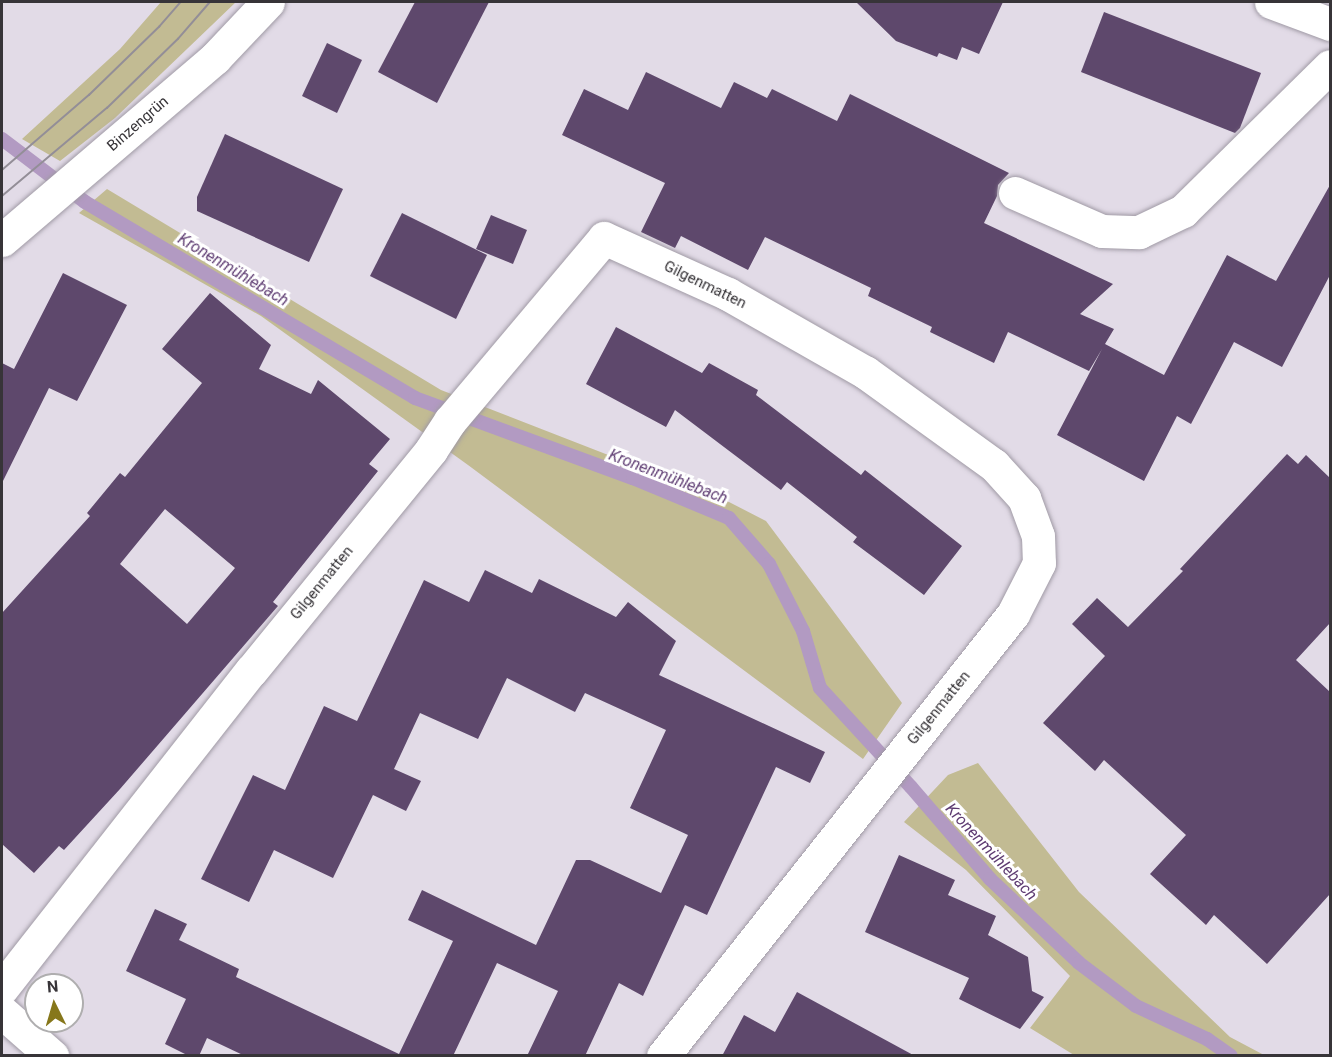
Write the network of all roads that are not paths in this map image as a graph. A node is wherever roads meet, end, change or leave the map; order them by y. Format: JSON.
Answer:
{"nodes":[{"id":1,"x":268,"y":2,"type":"edge"},
{"id":2,"x":1271,"y":2,"type":"edge"},
{"id":3,"x":1330,"y":24,"type":"edge"},
{"id":4,"x":1330,"y":66,"type":"edge"},
{"id":5,"x":1015,"y":193,"type":"dead end"},
{"id":6,"x":2,"y":240,"type":"edge"},
{"id":7,"x":2,"y":988,"type":"edge"},
{"id":8,"x":2,"y":1012,"type":"edge"},
{"id":9,"x":52,"y":1056,"type":"edge"},
{"id":10,"x":663,"y":1056,"type":"edge"}],
"edges":[{"from":1,"to":6,"type":"street","name":"Binzengrün"},
{"from":2,"to":3,"type":"street"},
{"from":4,"to":5,"type":"street"},
{"from":7,"to":10,"type":"street","name":"Gilgenmatten"},
{"from":8,"to":9,"type":"street"}]}
